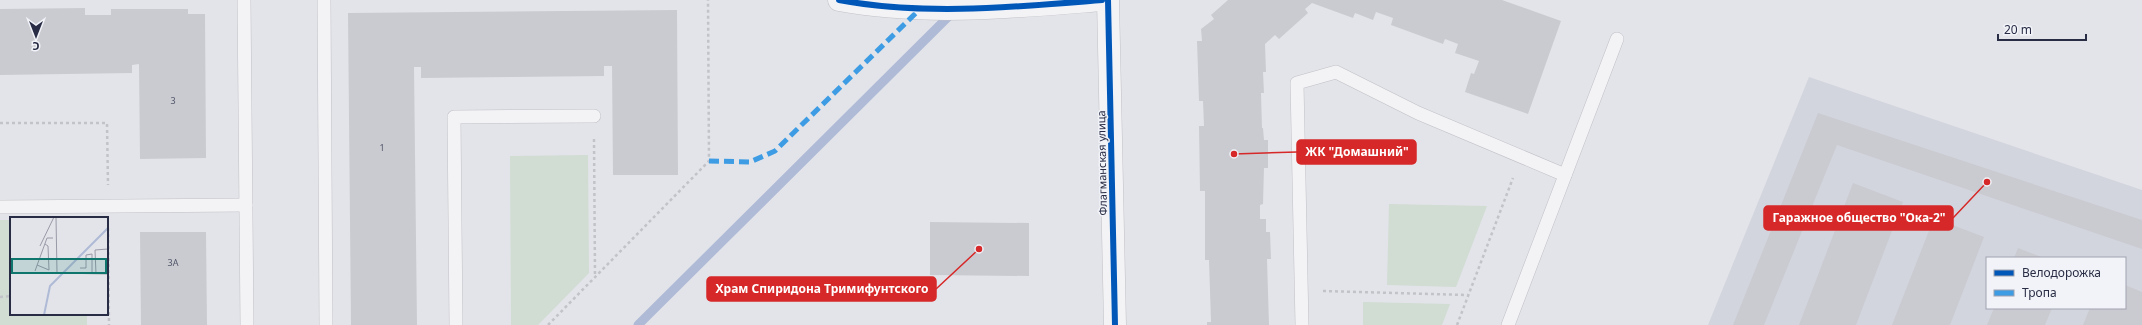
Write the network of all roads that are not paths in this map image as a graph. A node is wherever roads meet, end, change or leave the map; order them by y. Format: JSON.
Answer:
{"nodes":[{"id":1,"x":244,"y":0,"type":"edge"},
{"id":2,"x":324,"y":0,"type":"edge"},
{"id":3,"x":840,"y":0,"type":"edge"},
{"id":4,"x":1102,"y":0,"type":"edge"},
{"id":5,"x":1108,"y":0,"type":"edge"},
{"id":6,"x":1617,"y":39,"type":"dead end"},
{"id":7,"x":594,"y":116,"type":"road end"},
{"id":8,"x":1565,"y":175,"type":"junction"},
{"id":9,"x":246,"y":205,"type":"junction"},
{"id":10,"x":0,"y":207,"type":"edge"},
{"id":11,"x":247,"y":325,"type":"edge"},
{"id":12,"x":326,"y":325,"type":"edge"},
{"id":13,"x":456,"y":325,"type":"edge"},
{"id":14,"x":1115,"y":325,"type":"edge"},
{"id":15,"x":1302,"y":325,"type":"edge"},
{"id":16,"x":1508,"y":325,"type":"edge"}],
"edges":[{"from":1,"to":9,"type":"lane"},
{"from":2,"to":12,"type":"lane"},
{"from":3,"to":4,"type":"street"},
{"from":5,"to":14,"type":"street","name":"Флагманская улица"},
{"from":6,"to":8,"type":"lane"},
{"from":7,"to":13,"type":"lane"},
{"from":8,"to":15,"type":"lane"},
{"from":8,"to":16,"type":"lane"},
{"from":9,"to":10,"type":"lane"},
{"from":9,"to":11,"type":"lane"}]}
